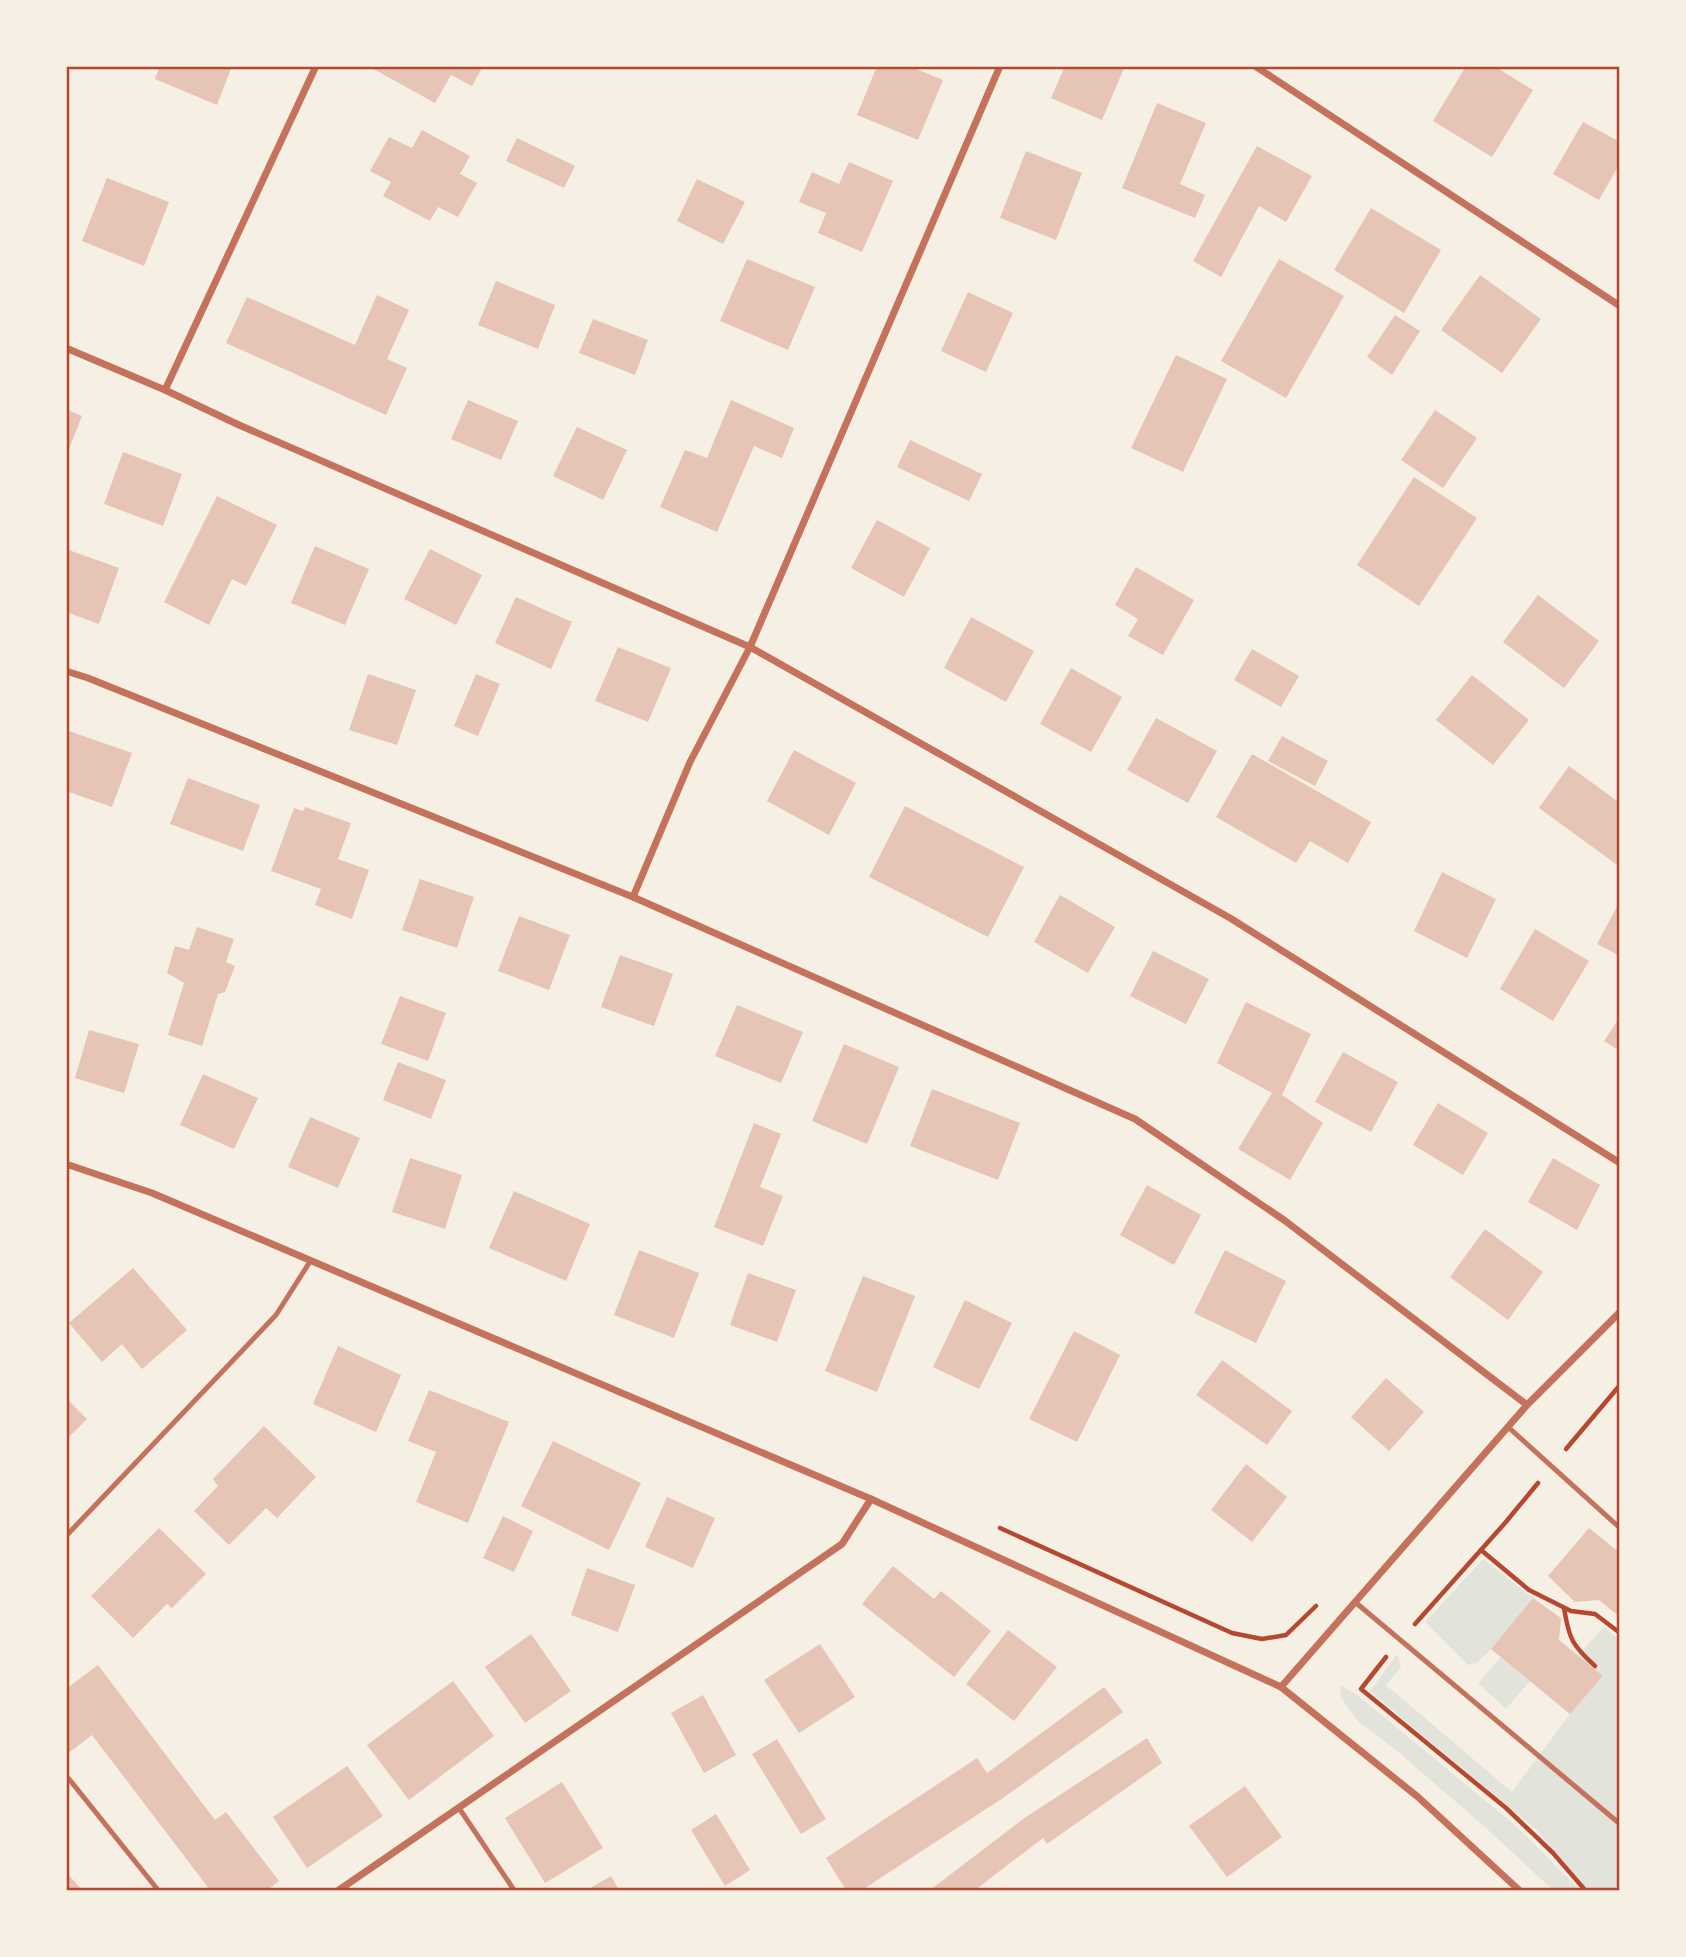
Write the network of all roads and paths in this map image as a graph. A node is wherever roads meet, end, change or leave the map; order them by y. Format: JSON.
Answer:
{"nodes":[{"id":1,"x":316,"y":66,"type":"edge"},
{"id":2,"x":1000,"y":66,"type":"edge"},
{"id":3,"x":1255,"y":66,"type":"edge"},
{"id":4,"x":1619,"y":306,"type":"edge"},
{"id":5,"x":66,"y":348,"type":"edge"},
{"id":6,"x":166,"y":390,"type":"junction"},
{"id":7,"x":750,"y":647,"type":"junction"},
{"id":8,"x":66,"y":671,"type":"edge"},
{"id":9,"x":633,"y":897,"type":"junction"},
{"id":10,"x":1619,"y":1163,"type":"edge"},
{"id":11,"x":66,"y":1164,"type":"edge"},
{"id":12,"x":311,"y":1260,"type":"junction"},
{"id":13,"x":1619,"y":1312,"type":"edge"},
{"id":14,"x":1619,"y":1385,"type":"edge"},
{"id":15,"x":1527,"y":1405,"type":"junction"},
{"id":16,"x":1508,"y":1427,"type":"junction"},
{"id":17,"x":1552,"y":1467,"type":"junction"},
{"id":18,"x":871,"y":1499,"type":"junction"},
{"id":19,"x":989,"y":1523,"type":"dead end"},
{"id":20,"x":1619,"y":1528,"type":"edge"},
{"id":21,"x":66,"y":1536,"type":"edge"},
{"id":22,"x":1481,"y":1550,"type":"junction"},
{"id":23,"x":1323,"y":1599,"type":"dead end"},
{"id":24,"x":1355,"y":1602,"type":"junction"},
{"id":25,"x":1564,"y":1608,"type":"junction"},
{"id":26,"x":1619,"y":1633,"type":"edge"},
{"id":27,"x":1401,"y":1639,"type":"junction"},
{"id":28,"x":1595,"y":1666,"type":"dead end"},
{"id":29,"x":1281,"y":1687,"type":"junction"},
{"id":30,"x":69,"y":1779,"type":"dead end"},
{"id":31,"x":459,"y":1808,"type":"junction"},
{"id":32,"x":1619,"y":1824,"type":"edge"},
{"id":33,"x":158,"y":1891,"type":"edge"},
{"id":34,"x":340,"y":1891,"type":"edge"},
{"id":35,"x":514,"y":1891,"type":"edge"},
{"id":36,"x":1519,"y":1891,"type":"edge"},
{"id":37,"x":1585,"y":1891,"type":"edge"}],
"edges":[{"from":1,"to":6,"type":"street"},
{"from":2,"to":7,"type":"street"},
{"from":3,"to":4,"type":"street"},
{"from":5,"to":6,"type":"street"},
{"from":6,"to":7,"type":"street"},
{"from":7,"to":9,"type":"street"},
{"from":7,"to":10,"type":"street"},
{"from":8,"to":9,"type":"street"},
{"from":9,"to":15,"type":"street"},
{"from":11,"to":12,"type":"street"},
{"from":12,"to":18,"type":"street"},
{"from":12,"to":21,"type":"lane"},
{"from":13,"to":15,"type":"street"},
{"from":14,"to":17,"type":"path"},
{"from":15,"to":16,"type":"street"},
{"from":16,"to":17,"type":"lane"},
{"from":16,"to":24,"type":"street"},
{"from":17,"to":20,"type":"lane"},
{"from":17,"to":22,"type":"path"},
{"from":18,"to":29,"type":"street"},
{"from":18,"to":31,"type":"street"},
{"from":19,"to":23,"type":"path"},
{"from":22,"to":25,"type":"path"},
{"from":22,"to":27,"type":"path"},
{"from":24,"to":27,"type":"lane"},
{"from":24,"to":29,"type":"street"},
{"from":25,"to":26,"type":"path"},
{"from":25,"to":28,"type":"path"},
{"from":27,"to":32,"type":"lane"},
{"from":27,"to":37,"type":"path"},
{"from":29,"to":36,"type":"street"},
{"from":30,"to":33,"type":"lane"},
{"from":31,"to":34,"type":"street"},
{"from":31,"to":35,"type":"lane"}]}
